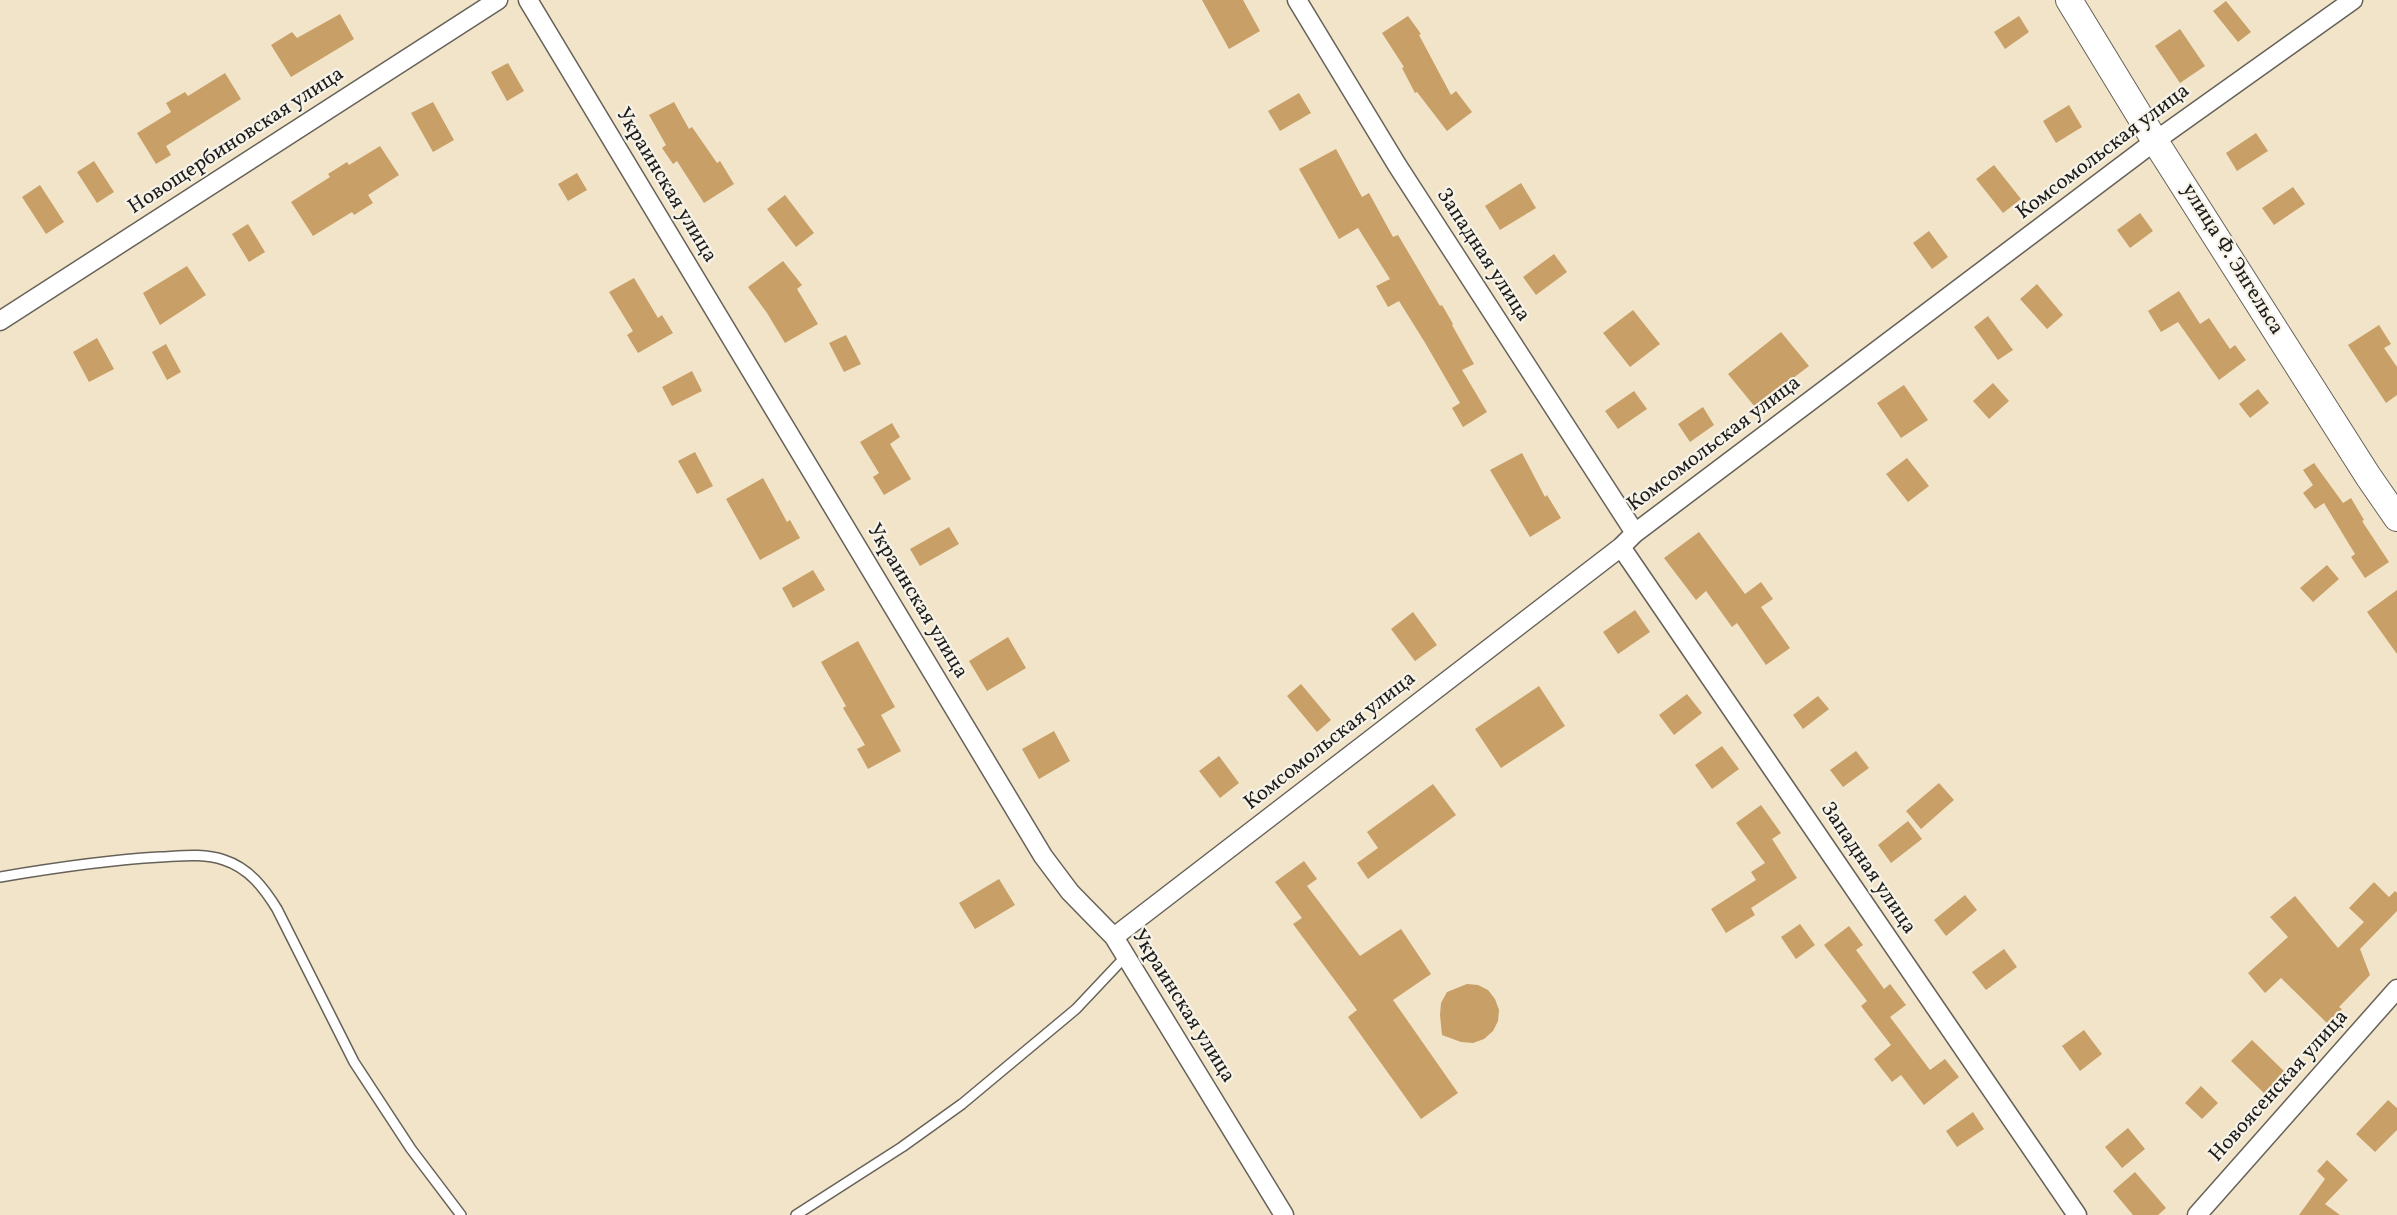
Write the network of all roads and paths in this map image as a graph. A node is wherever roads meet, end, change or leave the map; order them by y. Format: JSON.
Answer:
{"nodes":[{"id":1,"x":498,"y":0,"type":"edge"},
{"id":2,"x":528,"y":0,"type":"edge"},
{"id":3,"x":1297,"y":0,"type":"edge"},
{"id":4,"x":2069,"y":0,"type":"edge"},
{"id":5,"x":2353,"y":0,"type":"edge"},
{"id":6,"x":2155,"y":141,"type":"junction"},
{"id":7,"x":0,"y":321,"type":"edge"},
{"id":8,"x":2397,"y":518,"type":"edge"},
{"id":9,"x":1635,"y":533,"type":"junction"},
{"id":10,"x":1621,"y":548,"type":"junction"},
{"id":11,"x":0,"y":877,"type":"edge"},
{"id":12,"x":1113,"y":938,"type":"junction"},
{"id":13,"x":1125,"y":957,"type":"junction"},
{"id":14,"x":2397,"y":989,"type":"edge"},
{"id":15,"x":461,"y":1215,"type":"edge"},
{"id":16,"x":796,"y":1215,"type":"edge"},
{"id":17,"x":1284,"y":1215,"type":"edge"},
{"id":18,"x":2077,"y":1215,"type":"edge"},
{"id":19,"x":2197,"y":1215,"type":"edge"}],
"edges":[{"from":1,"to":7,"type":"street","name":"Новощербиновская улица"},
{"from":2,"to":12,"type":"street","name":"Украинская улица"},
{"from":3,"to":9,"type":"street","name":"Западная улица"},
{"from":4,"to":6,"type":"main road","name":"улица Ф. Энгельса"},
{"from":5,"to":6,"type":"street","name":"Комсомольская улица"},
{"from":6,"to":8,"type":"main road","name":"улица Ф. Энгельса"},
{"from":6,"to":9,"type":"street","name":"Комсомольская улица"},
{"from":9,"to":10,"type":"street","name":"Комсомольская улица"},
{"from":10,"to":12,"type":"street","name":"Комсомольская улица"},
{"from":10,"to":18,"type":"street","name":"Западная улица"},
{"from":11,"to":15,"type":"lane"},
{"from":12,"to":13,"type":"street","name":"Украинская улица"},
{"from":13,"to":16,"type":"lane"},
{"from":13,"to":17,"type":"street","name":"Украинская улица"},
{"from":14,"to":19,"type":"street","name":"Новоясенская улица"}]}
